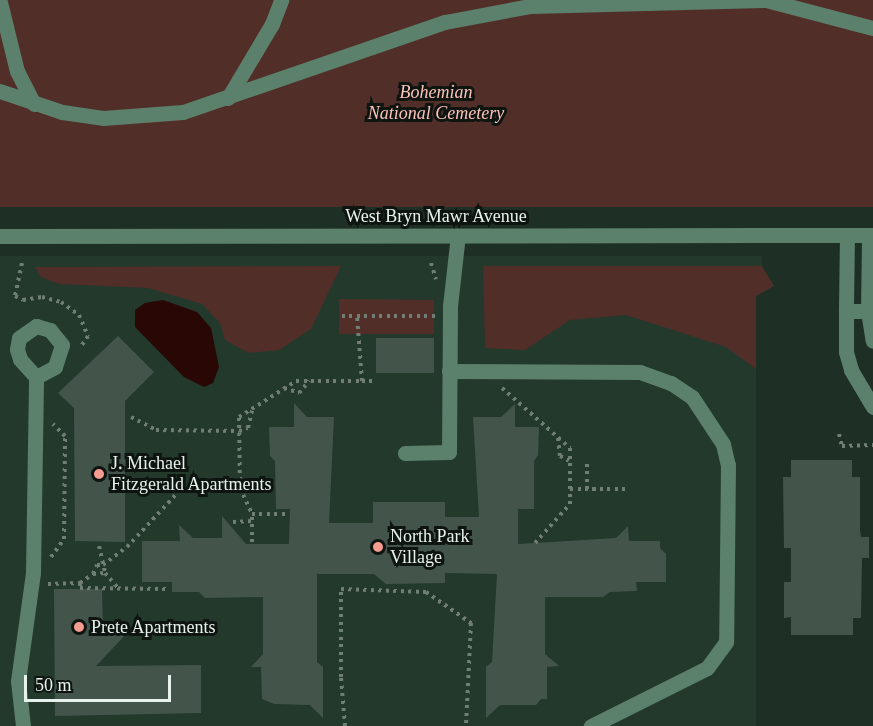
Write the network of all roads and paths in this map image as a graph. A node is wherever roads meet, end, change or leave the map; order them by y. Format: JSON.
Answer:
{"nodes":[{"id":1,"x":281,"y":0,"type":"edge"},
{"id":2,"x":767,"y":0,"type":"edge"},
{"id":3,"x":0,"y":2,"type":"edge"},
{"id":4,"x":533,"y":3,"type":"edge"},
{"id":5,"x":873,"y":28,"type":"edge"},
{"id":6,"x":0,"y":92,"type":"edge"},
{"id":7,"x":228,"y":98,"type":"junction"},
{"id":8,"x":34,"y":104,"type":"junction"},
{"id":9,"x":458,"y":235,"type":"junction"},
{"id":10,"x":847,"y":235,"type":"junction"},
{"id":11,"x":871,"y":235,"type":"edge"},
{"id":12,"x":0,"y":236,"type":"edge"},
{"id":13,"x":846,"y":311,"type":"junction"},
{"id":14,"x":868,"y":311,"type":"junction"},
{"id":15,"x":342,"y":316,"type":"dead end"},
{"id":16,"x":357,"y":316,"type":"junction"},
{"id":17,"x":450,"y":316,"type":"junction"},
{"id":18,"x":873,"y":341,"type":"edge"},
{"id":19,"x":449,"y":371,"type":"junction"},
{"id":20,"x":482,"y":371,"type":"junction"},
{"id":21,"x":36,"y":377,"type":"dead end"},
{"id":22,"x":309,"y":381,"type":"junction"},
{"id":23,"x":362,"y":381,"type":"junction"},
{"id":24,"x":376,"y":381,"type":"dead end"},
{"id":25,"x":284,"y":388,"type":"junction"},
{"id":26,"x":873,"y":407,"type":"edge"},
{"id":27,"x":252,"y":409,"type":"junction"},
{"id":28,"x":131,"y":417,"type":"dead end"},
{"id":29,"x":239,"y":431,"type":"junction"},
{"id":30,"x":839,"y":434,"type":"dead end"},
{"id":31,"x":558,"y":438,"type":"junction"},
{"id":32,"x":873,"y":445,"type":"edge"},
{"id":33,"x":405,"y":453,"type":"dead end"},
{"id":34,"x":587,"y":459,"type":"dead end"},
{"id":35,"x":570,"y":462,"type":"junction"},
{"id":36,"x":240,"y":488,"type":"junction"},
{"id":37,"x":570,"y":489,"type":"junction"},
{"id":38,"x":587,"y":489,"type":"junction"},
{"id":39,"x":625,"y":489,"type":"dead end"},
{"id":40,"x":252,"y":514,"type":"junction"},
{"id":41,"x":288,"y":514,"type":"dead end"},
{"id":42,"x":252,"y":521,"type":"junction"},
{"id":43,"x":233,"y":522,"type":"dead end"},
{"id":44,"x":252,"y":542,"type":"dead end"},
{"id":45,"x":535,"y":543,"type":"dead end"},
{"id":46,"x":99,"y":546,"type":"dead end"},
{"id":47,"x":103,"y":565,"type":"junction"},
{"id":48,"x":105,"y":573,"type":"junction"},
{"id":49,"x":93,"y":574,"type":"junction"},
{"id":50,"x":80,"y":583,"type":"junction"},
{"id":51,"x":47,"y":584,"type":"dead end"},
{"id":52,"x":118,"y":588,"type":"junction"},
{"id":53,"x":170,"y":589,"type":"dead end"},
{"id":54,"x":23,"y":726,"type":"edge"},
{"id":55,"x":345,"y":726,"type":"edge"},
{"id":56,"x":466,"y":726,"type":"edge"},
{"id":57,"x":591,"y":726,"type":"edge"}],
"edges":[{"from":1,"to":7,"type":"street"},
{"from":2,"to":4,"type":"street"},
{"from":2,"to":5,"type":"street"},
{"from":3,"to":8,"type":"street"},
{"from":4,"to":7,"type":"street"},
{"from":6,"to":8,"type":"street"},
{"from":7,"to":8,"type":"street"},
{"from":9,"to":10,"type":"street","name":"West Bryn Mawr Avenue"},
{"from":9,"to":12,"type":"street","name":"West Bryn Mawr Avenue"},
{"from":9,"to":17,"type":"street"},
{"from":10,"to":11,"type":"street","name":"West Bryn Mawr Avenue"},
{"from":10,"to":13,"type":"street"},
{"from":11,"to":14,"type":"street"},
{"from":13,"to":14,"type":"street"},
{"from":13,"to":26,"type":"street"},
{"from":14,"to":18,"type":"street"},
{"from":15,"to":16,"type":"path"},
{"from":16,"to":17,"type":"path"},
{"from":16,"to":23,"type":"path"},
{"from":17,"to":19,"type":"street"},
{"from":19,"to":20,"type":"street"},
{"from":19,"to":33,"type":"street"},
{"from":20,"to":31,"type":"path"},
{"from":20,"to":57,"type":"street"},
{"from":21,"to":54,"type":"street"},
{"from":22,"to":23,"type":"path"},
{"from":22,"to":25,"type":"path"},
{"from":22,"to":25,"type":"path"},
{"from":23,"to":24,"type":"path"},
{"from":25,"to":27,"type":"path"},
{"from":27,"to":29,"type":"path"},
{"from":27,"to":29,"type":"path"},
{"from":28,"to":29,"type":"path"},
{"from":29,"to":36,"type":"path"},
{"from":30,"to":32,"type":"path"},
{"from":31,"to":35,"type":"path"},
{"from":31,"to":35,"type":"path"},
{"from":34,"to":38,"type":"path"},
{"from":35,"to":37,"type":"path"},
{"from":36,"to":40,"type":"path"},
{"from":36,"to":47,"type":"path"},
{"from":37,"to":38,"type":"path"},
{"from":37,"to":45,"type":"path"},
{"from":38,"to":39,"type":"path"},
{"from":40,"to":41,"type":"path"},
{"from":40,"to":42,"type":"path"},
{"from":42,"to":43,"type":"path"},
{"from":42,"to":44,"type":"path"},
{"from":46,"to":47,"type":"path"},
{"from":47,"to":48,"type":"path"},
{"from":47,"to":49,"type":"path"},
{"from":48,"to":49,"type":"path"},
{"from":48,"to":52,"type":"path"},
{"from":49,"to":50,"type":"path"},
{"from":50,"to":51,"type":"path"},
{"from":50,"to":52,"type":"path"},
{"from":52,"to":53,"type":"path"},
{"from":55,"to":56,"type":"path"}]}
